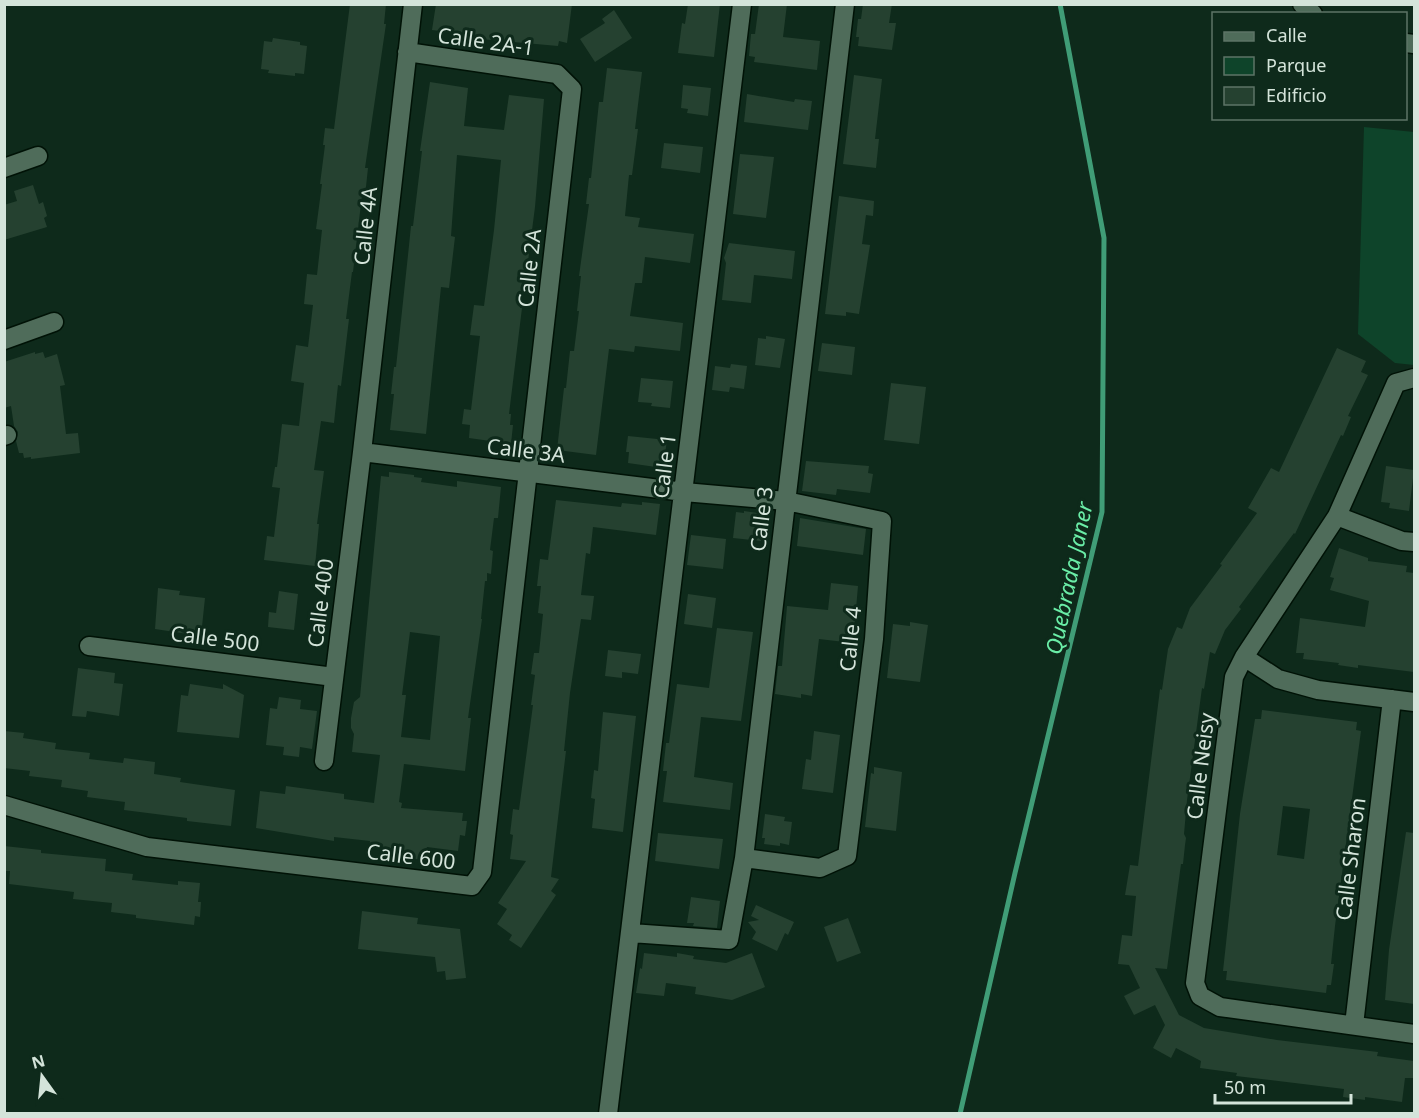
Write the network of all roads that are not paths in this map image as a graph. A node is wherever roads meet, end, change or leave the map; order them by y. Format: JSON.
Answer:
{"nodes":[{"id":1,"x":413,"y":4,"type":"edge"},
{"id":2,"x":742,"y":4,"type":"edge"},
{"id":3,"x":845,"y":4,"type":"edge"},
{"id":4,"x":407,"y":52,"type":"junction"},
{"id":5,"x":557,"y":74,"type":"joint"},
{"id":6,"x":38,"y":156,"type":"dead end"},
{"id":7,"x":4,"y":168,"type":"edge"},
{"id":8,"x":54,"y":322,"type":"dead end"},
{"id":9,"x":4,"y":340,"type":"edge"},
{"id":10,"x":1414,"y":378,"type":"edge"},
{"id":11,"x":362,"y":452,"type":"junction"},
{"id":12,"x":528,"y":473,"type":"junction"},
{"id":13,"x":684,"y":492,"type":"junction"},
{"id":14,"x":786,"y":501,"type":"junction"},
{"id":15,"x":1337,"y":516,"type":"junction"},
{"id":16,"x":1414,"y":542,"type":"edge"},
{"id":17,"x":89,"y":646,"type":"dead end"},
{"id":18,"x":1244,"y":657,"type":"junction"},
{"id":19,"x":334,"y":676,"type":"junction"},
{"id":20,"x":1392,"y":699,"type":"junction"},
{"id":21,"x":1414,"y":702,"type":"edge"},
{"id":22,"x":324,"y":761,"type":"dead end"},
{"id":23,"x":4,"y":806,"type":"edge"},
{"id":24,"x":744,"y":858,"type":"junction"},
{"id":25,"x":631,"y":933,"type":"junction"},
{"id":26,"x":1353,"y":1025,"type":"junction"},
{"id":27,"x":1414,"y":1034,"type":"edge"},
{"id":28,"x":608,"y":1113,"type":"edge"}],
"edges":[{"from":1,"to":4,"type":"street","name":"Calle 4A"},
{"from":2,"to":13,"type":"street","name":"Calle 1"},
{"from":3,"to":14,"type":"street","name":"Calle 3"},
{"from":4,"to":5,"type":"street","name":"Calle 2A-1"},
{"from":4,"to":11,"type":"street","name":"Calle 4A"},
{"from":5,"to":12,"type":"street","name":"Calle 2A"},
{"from":6,"to":7,"type":"street"},
{"from":8,"to":9,"type":"street"},
{"from":10,"to":15,"type":"street","name":"Calle Neisy"},
{"from":11,"to":12,"type":"street","name":"Calle 3A"},
{"from":11,"to":19,"type":"street","name":"Calle 400"},
{"from":12,"to":13,"type":"street","name":"Calle 3A"},
{"from":12,"to":23,"type":"street","name":"Calle 600"},
{"from":13,"to":14,"type":"street","name":"Calle 4"},
{"from":13,"to":25,"type":"street","name":"Calle 1"},
{"from":14,"to":24,"type":"street","name":"Calle 3"},
{"from":14,"to":24,"type":"street","name":"Calle 4"},
{"from":15,"to":16,"type":"street"},
{"from":15,"to":18,"type":"street","name":"Calle Neisy"},
{"from":17,"to":19,"type":"street","name":"Calle 500"},
{"from":18,"to":20,"type":"street"},
{"from":18,"to":26,"type":"street","name":"Calle Neisy"},
{"from":19,"to":22,"type":"street","name":"Calle 400"},
{"from":20,"to":21,"type":"street"},
{"from":20,"to":26,"type":"street","name":"Calle Sharon"},
{"from":24,"to":25,"type":"street","name":"Calle 3"},
{"from":25,"to":28,"type":"street","name":"Calle 1"},
{"from":26,"to":27,"type":"street","name":"Calle Neisy"}]}
